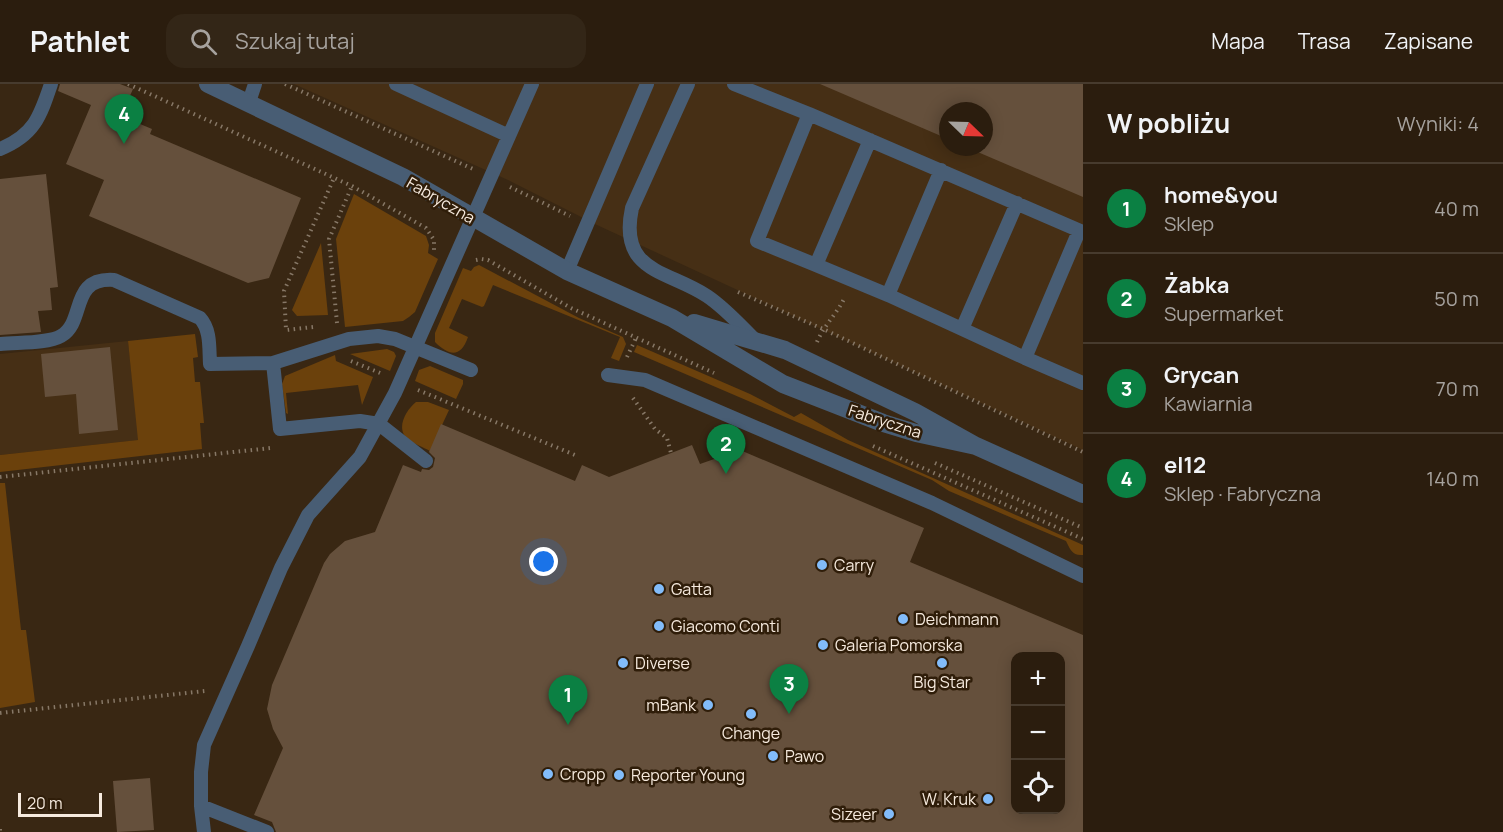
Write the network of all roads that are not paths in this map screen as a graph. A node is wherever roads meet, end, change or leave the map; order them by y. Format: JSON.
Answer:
{"nodes":[{"id":1,"x":51,"y":84,"type":"edge"},
{"id":2,"x":208,"y":84,"type":"edge"},
{"id":3,"x":255,"y":84,"type":"edge"},
{"id":4,"x":396,"y":84,"type":"edge"},
{"id":5,"x":532,"y":84,"type":"edge"},
{"id":6,"x":647,"y":84,"type":"edge"},
{"id":7,"x":688,"y":84,"type":"edge"},
{"id":8,"x":734,"y":84,"type":"edge"},
{"id":9,"x":249,"y":102,"type":"junction"},
{"id":10,"x":809,"y":114,"type":"junction"},
{"id":11,"x":509,"y":136,"type":"junction"},
{"id":12,"x":870,"y":141,"type":"junction"},
{"id":13,"x":0,"y":149,"type":"edge"},
{"id":14,"x":941,"y":170,"type":"junction"},
{"id":15,"x":1017,"y":203,"type":"junction"},
{"id":16,"x":473,"y":218,"type":"junction"},
{"id":17,"x":1081,"y":232,"type":"edge"},
{"id":18,"x":816,"y":265,"type":"junction"},
{"id":19,"x":567,"y":271,"type":"junction"},
{"id":20,"x":888,"y":296,"type":"junction"},
{"id":21,"x":672,"y":318,"type":"junction"},
{"id":22,"x":962,"y":328,"type":"junction"},
{"id":23,"x":755,"y":340,"type":"junction"},
{"id":24,"x":0,"y":344,"type":"edge"},
{"id":25,"x":415,"y":347,"type":"junction"},
{"id":26,"x":1025,"y":358,"type":"junction"},
{"id":27,"x":273,"y":363,"type":"junction"},
{"id":28,"x":471,"y":370,"type":"dead end"},
{"id":29,"x":608,"y":375,"type":"dead end"},
{"id":30,"x":1083,"y":383,"type":"edge"},
{"id":31,"x":378,"y":424,"type":"junction"},
{"id":32,"x":976,"y":446,"type":"junction"},
{"id":33,"x":426,"y":461,"type":"dead end"},
{"id":34,"x":1083,"y":494,"type":"edge"},
{"id":35,"x":1083,"y":576,"type":"edge"},
{"id":36,"x":201,"y":806,"type":"junction"},
{"id":37,"x":204,"y":832,"type":"edge"},
{"id":38,"x":267,"y":832,"type":"edge"}],
"edges":[{"from":1,"to":13,"type":"lane"},
{"from":2,"to":9,"type":"street","name":"Fabryczna"},
{"from":3,"to":9,"type":"lane"},
{"from":4,"to":11,"type":"lane"},
{"from":5,"to":11,"type":"lane"},
{"from":6,"to":19,"type":"lane"},
{"from":7,"to":23,"type":"lane"},
{"from":8,"to":10,"type":"lane"},
{"from":9,"to":16,"type":"street","name":"Fabryczna"},
{"from":10,"to":12,"type":"lane"},
{"from":10,"to":18,"type":"lane"},
{"from":11,"to":16,"type":"lane"},
{"from":12,"to":14,"type":"lane"},
{"from":12,"to":18,"type":"lane"},
{"from":14,"to":15,"type":"lane"},
{"from":14,"to":20,"type":"lane"},
{"from":15,"to":17,"type":"lane"},
{"from":15,"to":22,"type":"lane"},
{"from":16,"to":19,"type":"street","name":"Fabryczna"},
{"from":16,"to":25,"type":"lane"},
{"from":17,"to":26,"type":"lane"},
{"from":18,"to":20,"type":"lane"},
{"from":19,"to":21,"type":"street","name":"Fabryczna"},
{"from":20,"to":22,"type":"lane"},
{"from":21,"to":23,"type":"street","name":"Fabryczna"},
{"from":21,"to":32,"type":"street","name":"Fabryczna"},
{"from":22,"to":26,"type":"lane"},
{"from":23,"to":32,"type":"street","name":"Fabryczna"},
{"from":24,"to":27,"type":"lane"},
{"from":25,"to":27,"type":"lane"},
{"from":25,"to":28,"type":"lane"},
{"from":25,"to":31,"type":"lane"},
{"from":26,"to":30,"type":"lane"},
{"from":27,"to":31,"type":"lane"},
{"from":29,"to":35,"type":"lane"},
{"from":31,"to":33,"type":"lane"},
{"from":31,"to":36,"type":"lane"},
{"from":32,"to":34,"type":"street","name":"Fabryczna"},
{"from":36,"to":37,"type":"lane"},
{"from":36,"to":38,"type":"lane"}]}
